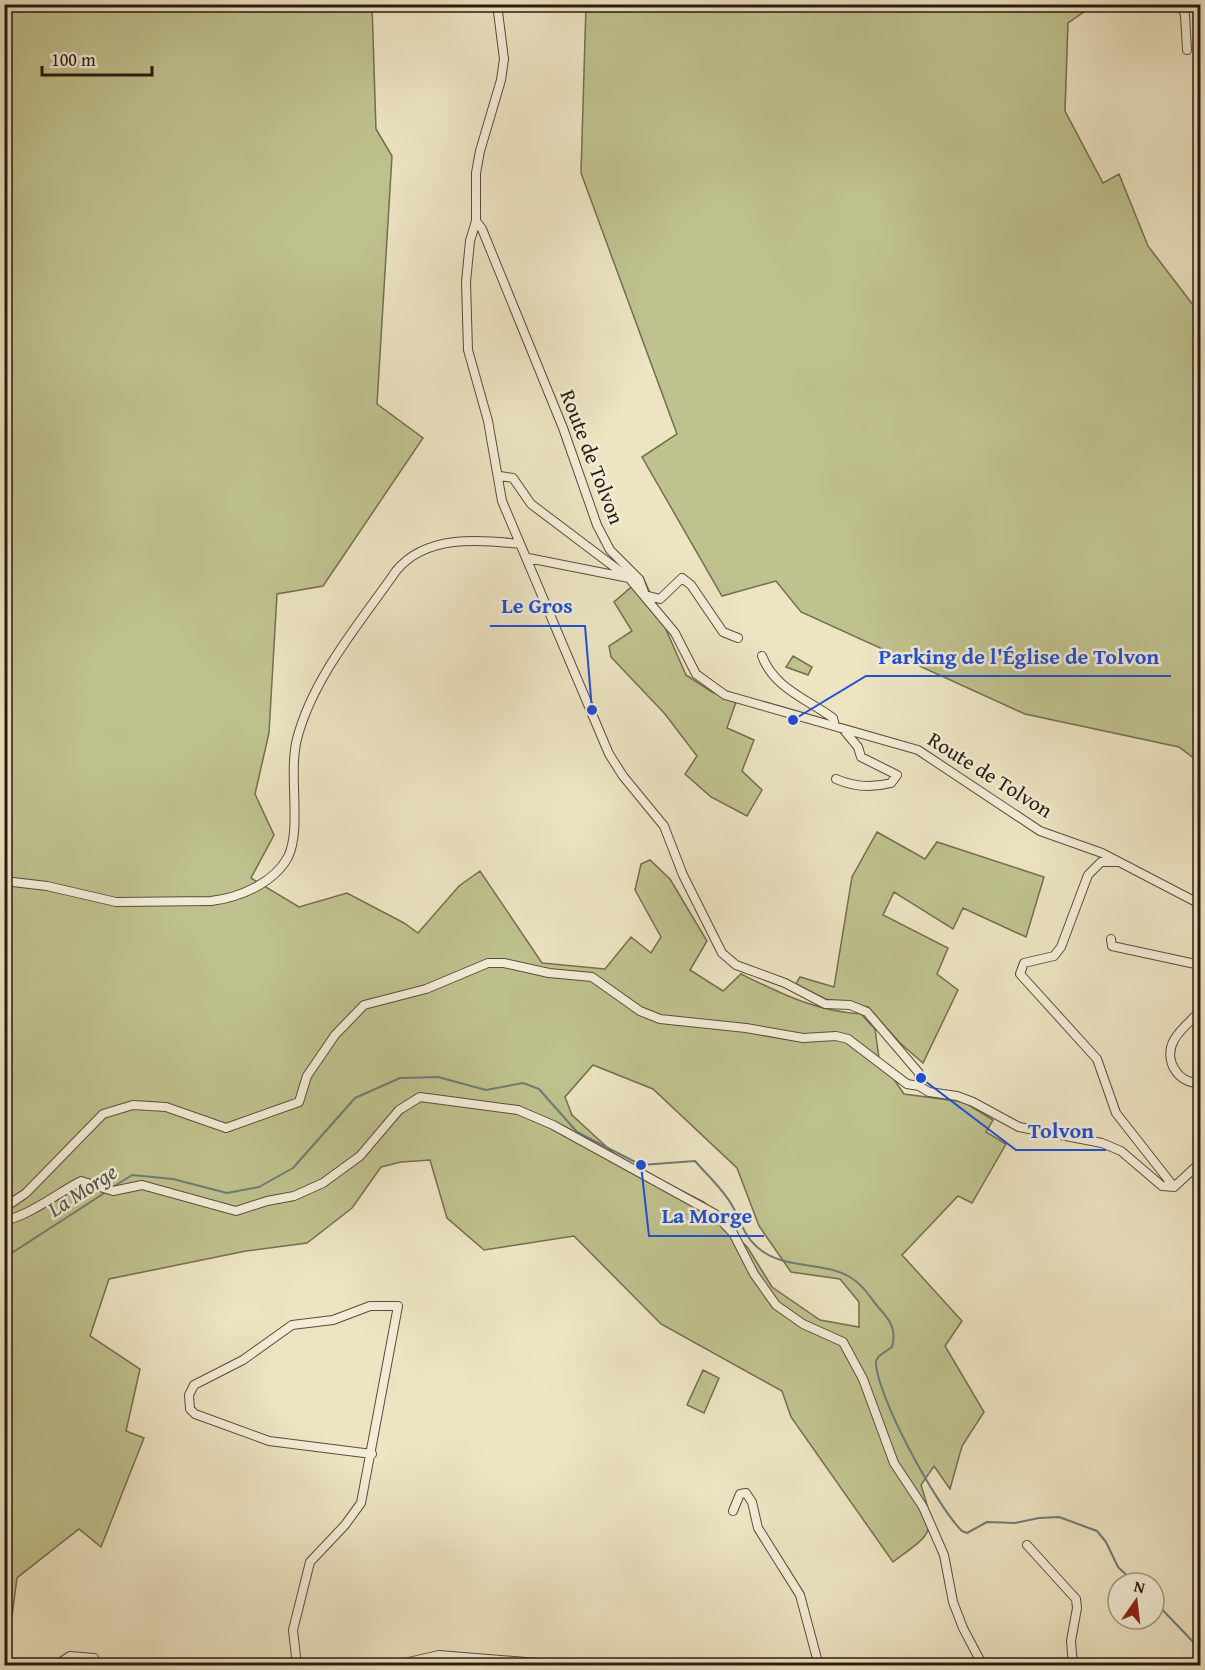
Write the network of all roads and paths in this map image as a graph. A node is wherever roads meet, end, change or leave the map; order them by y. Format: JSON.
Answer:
{"nodes":[{"id":1,"x":497,"y":4,"type":"edge"},
{"id":2,"x":1180,"y":4,"type":"edge"},
{"id":3,"x":1187,"y":50,"type":"dead end"},
{"id":4,"x":476,"y":220,"type":"junction"},
{"id":5,"x":500,"y":476,"type":"junction"},
{"id":6,"x":520,"y":544,"type":"junction"},
{"id":7,"x":528,"y":558,"type":"junction"},
{"id":8,"x":628,"y":578,"type":"junction"},
{"id":9,"x":645,"y":595,"type":"junction"},
{"id":10,"x":738,"y":638,"type":"dead end"},
{"id":11,"x":762,"y":656,"type":"dead end"},
{"id":12,"x":838,"y":727,"type":"junction"},
{"id":13,"x":836,"y":779,"type":"dead end"},
{"id":14,"x":1121,"y":862,"type":"junction"},
{"id":15,"x":4,"y":881,"type":"edge"},
{"id":16,"x":1200,"y":904,"type":"edge"},
{"id":17,"x":1111,"y":939,"type":"dead end"},
{"id":18,"x":1200,"y":964,"type":"edge"},
{"id":19,"x":1200,"y":1011,"type":"edge"},
{"id":20,"x":1200,"y":1083,"type":"edge"},
{"id":21,"x":919,"y":1086,"type":"junction"},
{"id":22,"x":1200,"y":1163,"type":"edge"},
{"id":23,"x":1173,"y":1187,"type":"junction"},
{"id":24,"x":4,"y":1208,"type":"edge"},
{"id":25,"x":4,"y":1221,"type":"edge"},
{"id":26,"x":372,"y":1454,"type":"junction"},
{"id":27,"x":733,"y":1511,"type":"dead end"},
{"id":28,"x":1027,"y":1545,"type":"dead end"},
{"id":29,"x":94,"y":1658,"type":"dead end"},
{"id":30,"x":54,"y":1665,"type":"edge"},
{"id":31,"x":297,"y":1665,"type":"edge"},
{"id":32,"x":391,"y":1665,"type":"edge"},
{"id":33,"x":576,"y":1665,"type":"edge"},
{"id":34,"x":819,"y":1665,"type":"edge"},
{"id":35,"x":983,"y":1665,"type":"edge"},
{"id":36,"x":1073,"y":1665,"type":"edge"}],
"edges":[{"from":1,"to":4,"type":"street","name":"Route de Tolvon"},
{"from":2,"to":3,"type":"street"},
{"from":4,"to":5,"type":"street"},
{"from":4,"to":9,"type":"street","name":"Route de Tolvon"},
{"from":5,"to":6,"type":"street"},
{"from":5,"to":8,"type":"street"},
{"from":6,"to":7,"type":"street"},
{"from":6,"to":15,"type":"street"},
{"from":7,"to":8,"type":"street"},
{"from":7,"to":21,"type":"street"},
{"from":8,"to":9,"type":"street"},
{"from":9,"to":10,"type":"street"},
{"from":9,"to":12,"type":"street","name":"Route de Tolvon"},
{"from":11,"to":12,"type":"street"},
{"from":12,"to":13,"type":"street"},
{"from":12,"to":14,"type":"street","name":"Route de Tolvon"},
{"from":14,"to":16,"type":"street","name":"Route de Tolvon"},
{"from":14,"to":23,"type":"street"},
{"from":17,"to":18,"type":"street"},
{"from":19,"to":20,"type":"street"},
{"from":21,"to":23,"type":"street"},
{"from":21,"to":24,"type":"street"},
{"from":22,"to":23,"type":"street"},
{"from":25,"to":35,"type":"street"},
{"from":26,"to":26,"type":"street"},
{"from":26,"to":31,"type":"street"},
{"from":27,"to":34,"type":"street"},
{"from":28,"to":36,"type":"street"},
{"from":29,"to":30,"type":"street"},
{"from":32,"to":33,"type":"street"}]}
